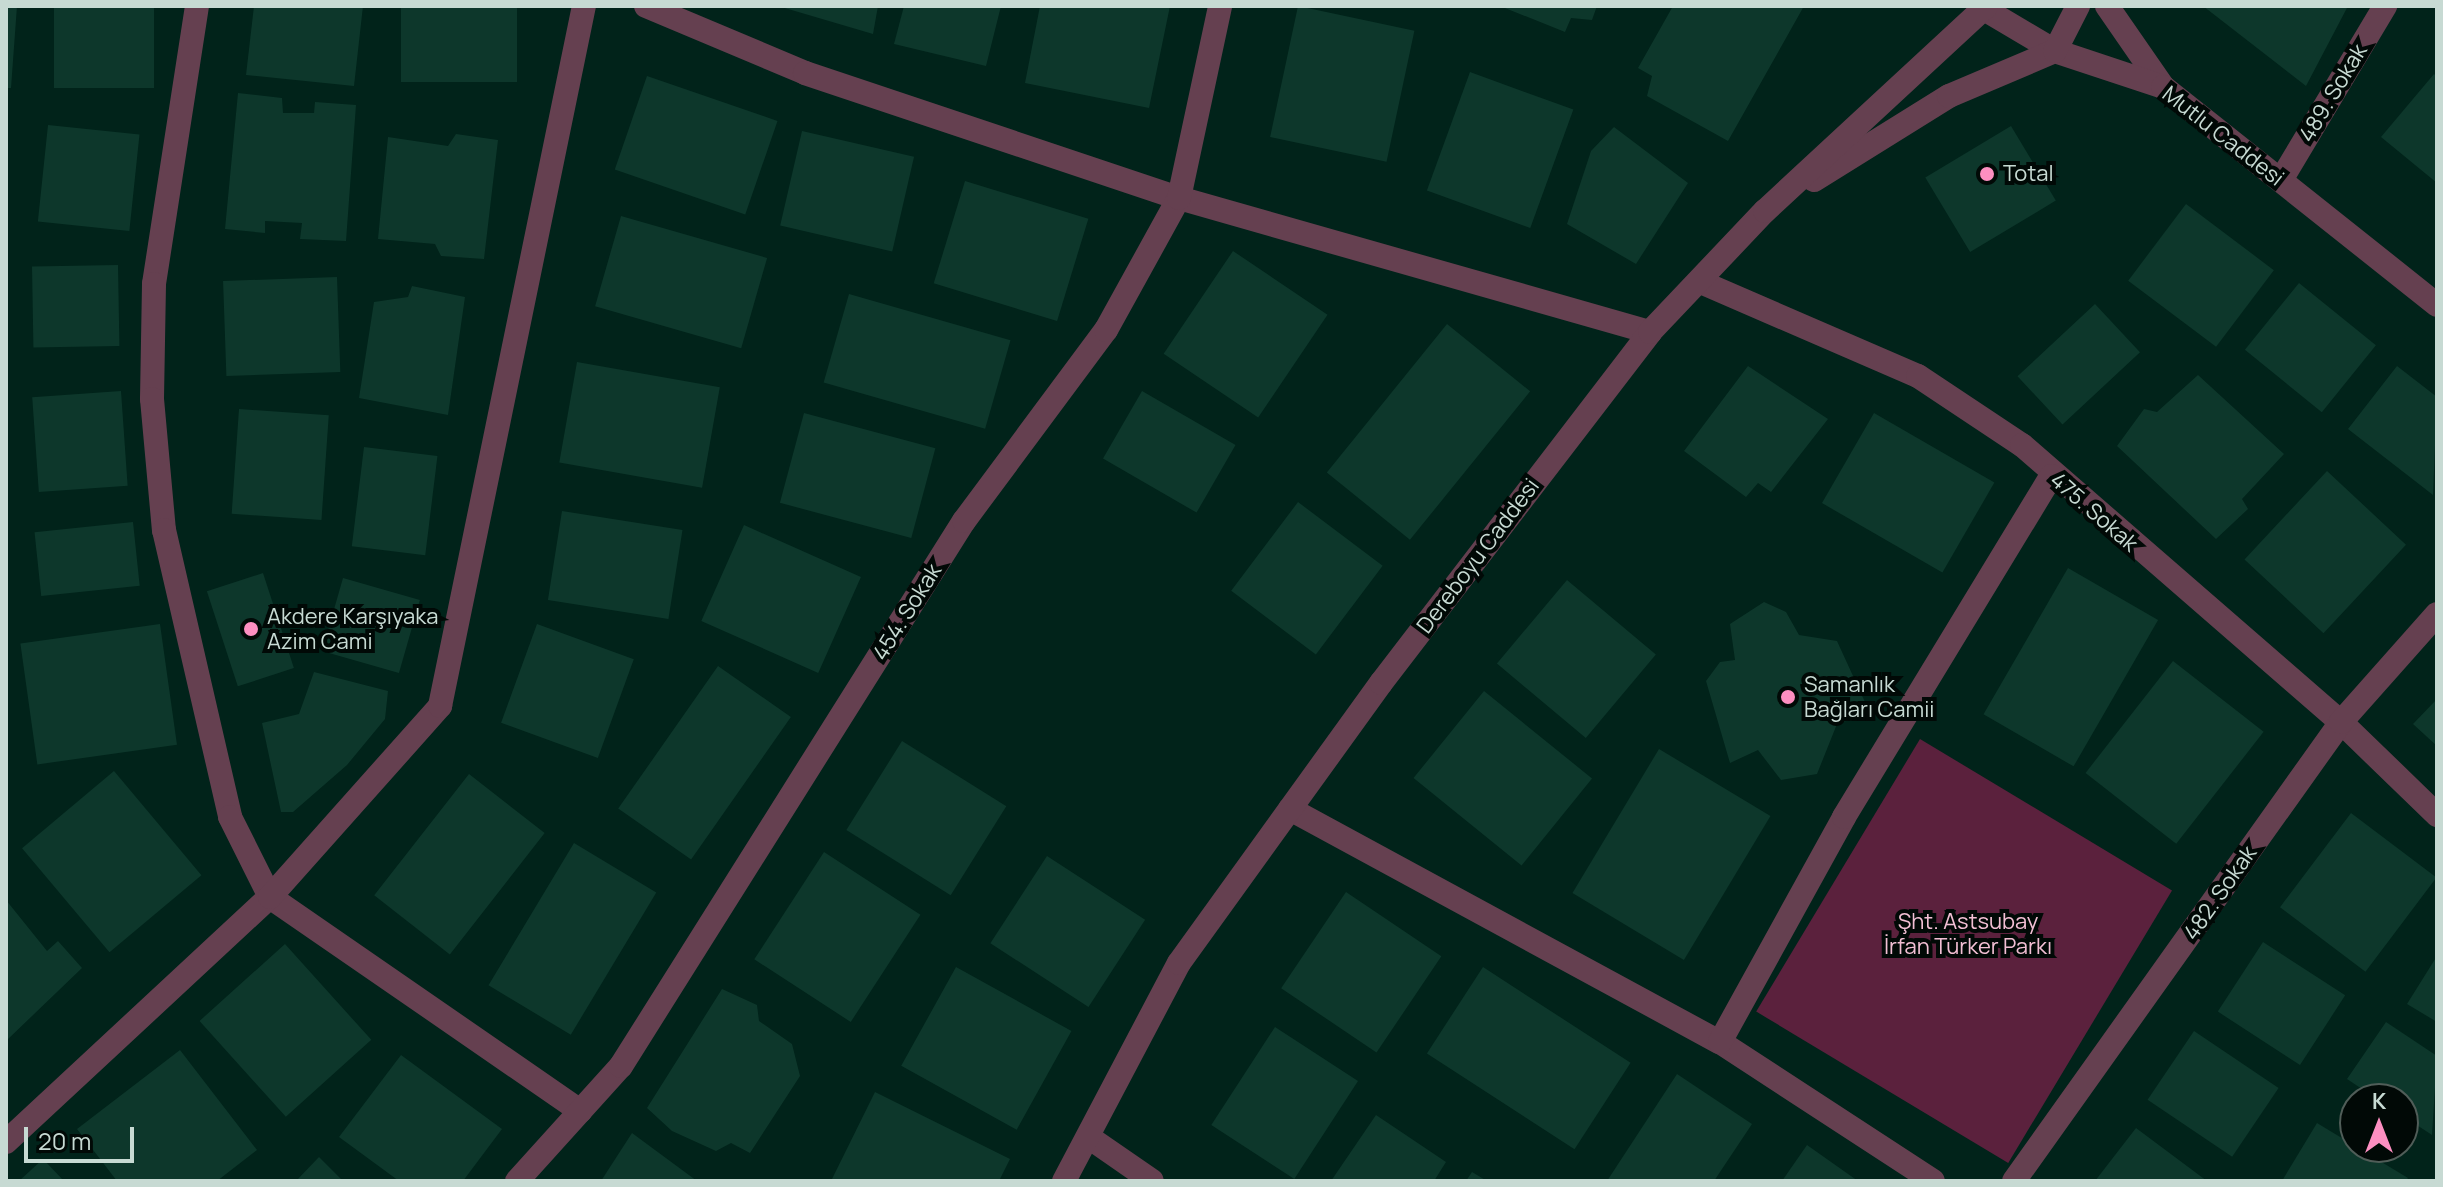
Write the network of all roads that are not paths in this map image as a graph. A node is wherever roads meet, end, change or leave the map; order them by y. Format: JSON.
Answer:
{"nodes":[{"id":1,"x":197,"y":6,"type":"edge"},
{"id":2,"x":584,"y":6,"type":"edge"},
{"id":3,"x":646,"y":6,"type":"edge"},
{"id":4,"x":1220,"y":6,"type":"edge"},
{"id":5,"x":2078,"y":6,"type":"edge"},
{"id":6,"x":2107,"y":6,"type":"edge"},
{"id":7,"x":2385,"y":6,"type":"edge"},
{"id":8,"x":1984,"y":7,"type":"edge"},
{"id":9,"x":2055,"y":51,"type":"junction"},
{"id":10,"x":2163,"y":87,"type":"junction"},
{"id":11,"x":2281,"y":180,"type":"junction"},
{"id":12,"x":1179,"y":198,"type":"junction"},
{"id":13,"x":1765,"y":211,"type":"junction"},
{"id":14,"x":1703,"y":283,"type":"junction"},
{"id":15,"x":2437,"y":305,"type":"edge"},
{"id":16,"x":1650,"y":332,"type":"junction"},
{"id":17,"x":2051,"y":476,"type":"junction"},
{"id":18,"x":2437,"y":614,"type":"edge"},
{"id":19,"x":2341,"y":722,"type":"junction"},
{"id":20,"x":1290,"y":809,"type":"junction"},
{"id":21,"x":2437,"y":815,"type":"edge"},
{"id":22,"x":270,"y":897,"type":"junction"},
{"id":23,"x":1720,"y":1042,"type":"junction"},
{"id":24,"x":580,"y":1111,"type":"junction"},
{"id":25,"x":1090,"y":1138,"type":"junction"},
{"id":26,"x":6,"y":1142,"type":"edge"},
{"id":27,"x":517,"y":1181,"type":"edge"},
{"id":28,"x":1064,"y":1181,"type":"edge"},
{"id":29,"x":1152,"y":1181,"type":"edge"},
{"id":30,"x":1933,"y":1181,"type":"edge"},
{"id":31,"x":2014,"y":1181,"type":"edge"}],
"edges":[{"from":1,"to":22,"type":"street"},
{"from":2,"to":22,"type":"street"},
{"from":3,"to":12,"type":"street"},
{"from":4,"to":12,"type":"street","name":"454. Sokak"},
{"from":5,"to":9,"type":"street"},
{"from":6,"to":10,"type":"street"},
{"from":7,"to":11,"type":"street","name":"489. Sokak"},
{"from":8,"to":9,"type":"street","name":"Mutlu Caddesi"},
{"from":8,"to":13,"type":"street","name":"Dereboyu Caddesi"},
{"from":9,"to":10,"type":"street","name":"Mutlu Caddesi"},
{"from":9,"to":13,"type":"street"},
{"from":10,"to":11,"type":"street","name":"Mutlu Caddesi"},
{"from":11,"to":15,"type":"street","name":"Mutlu Caddesi"},
{"from":12,"to":16,"type":"street"},
{"from":12,"to":24,"type":"street","name":"454. Sokak"},
{"from":13,"to":14,"type":"street","name":"Dereboyu Caddesi"},
{"from":14,"to":16,"type":"street","name":"Dereboyu Caddesi"},
{"from":14,"to":17,"type":"street","name":"475. Sokak"},
{"from":16,"to":20,"type":"street","name":"Dereboyu Caddesi"},
{"from":17,"to":19,"type":"street","name":"475. Sokak"},
{"from":17,"to":23,"type":"street"},
{"from":18,"to":19,"type":"street","name":"482. Sokak"},
{"from":19,"to":21,"type":"street","name":"475. Sokak"},
{"from":19,"to":31,"type":"street","name":"482. Sokak"},
{"from":20,"to":23,"type":"street"},
{"from":20,"to":25,"type":"street","name":"Dereboyu Caddesi"},
{"from":22,"to":24,"type":"street"},
{"from":22,"to":26,"type":"street"},
{"from":23,"to":30,"type":"street"},
{"from":24,"to":27,"type":"street","name":"454. Sokak"},
{"from":25,"to":28,"type":"street","name":"Dereboyu Caddesi"},
{"from":25,"to":29,"type":"street"}]}
